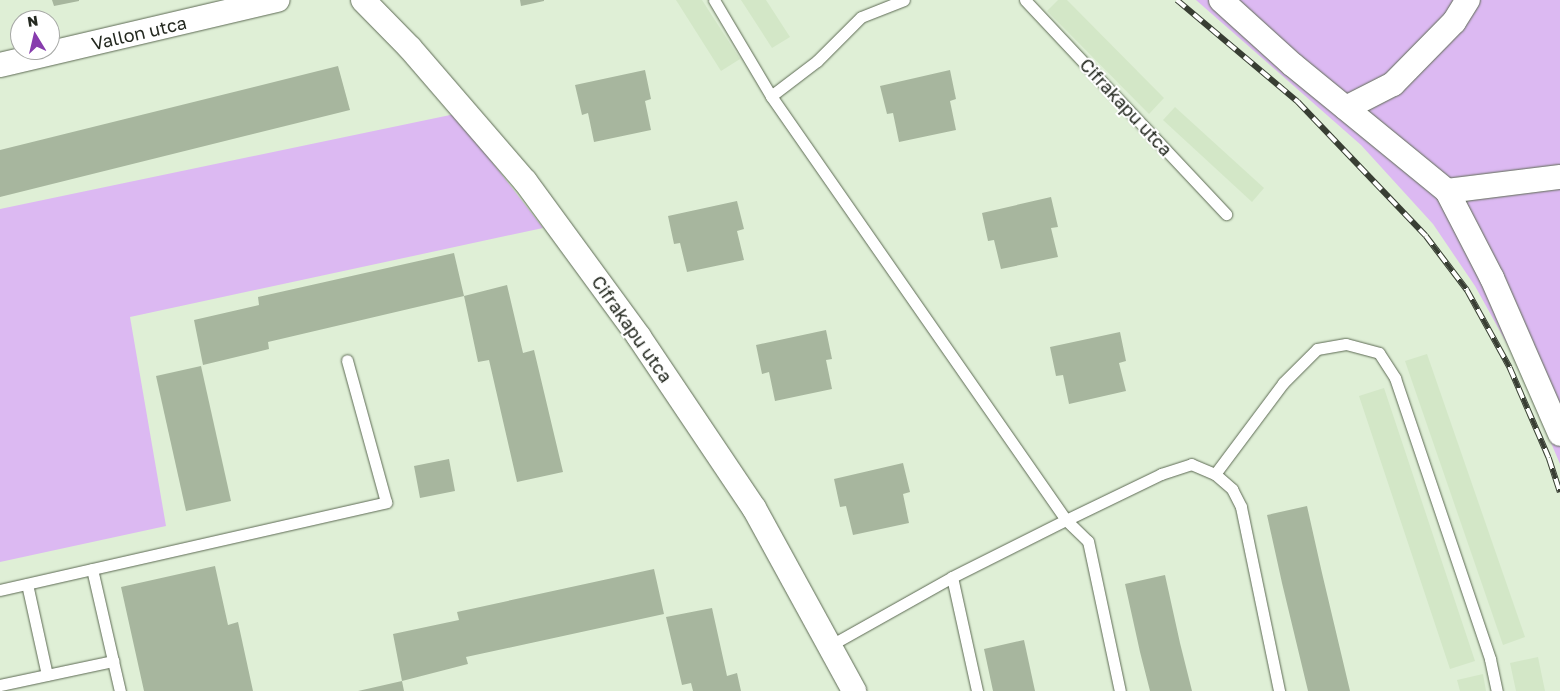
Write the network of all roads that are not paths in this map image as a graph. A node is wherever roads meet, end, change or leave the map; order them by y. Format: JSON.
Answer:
{"nodes":[{"id":1,"x":278,"y":0,"type":"edge"},
{"id":2,"x":363,"y":0,"type":"edge"},
{"id":3,"x":714,"y":0,"type":"edge"},
{"id":4,"x":904,"y":0,"type":"edge"},
{"id":5,"x":1025,"y":0,"type":"edge"},
{"id":6,"x":1221,"y":0,"type":"edge"},
{"id":7,"x":1468,"y":0,"type":"edge"},
{"id":8,"x":0,"y":65,"type":"edge"},
{"id":9,"x":771,"y":96,"type":"junction"},
{"id":10,"x":1346,"y":108,"type":"junction"},
{"id":11,"x":1560,"y":177,"type":"edge"},
{"id":12,"x":1447,"y":191,"type":"junction"},
{"id":13,"x":1226,"y":214,"type":"dead end"},
{"id":14,"x":347,"y":360,"type":"dead end"},
{"id":15,"x":1560,"y":434,"type":"edge"},
{"id":16,"x":1215,"y":474,"type":"junction"},
{"id":17,"x":1066,"y":520,"type":"junction"},
{"id":18,"x":92,"y":569,"type":"junction"},
{"id":19,"x":952,"y":577,"type":"junction"},
{"id":20,"x":27,"y":584,"type":"junction"},
{"id":21,"x":0,"y":590,"type":"edge"},
{"id":22,"x":831,"y":645,"type":"junction"},
{"id":23,"x":113,"y":661,"type":"junction"},
{"id":24,"x":47,"y":675,"type":"junction"},
{"id":25,"x":0,"y":685,"type":"edge"},
{"id":26,"x":120,"y":691,"type":"edge"},
{"id":27,"x":854,"y":691,"type":"edge"},
{"id":28,"x":977,"y":691,"type":"edge"},
{"id":29,"x":1120,"y":691,"type":"edge"},
{"id":30,"x":1279,"y":691,"type":"edge"},
{"id":31,"x":1497,"y":691,"type":"edge"}],
"edges":[{"from":1,"to":8,"type":"street","name":"Vallon utca"},
{"from":2,"to":22,"type":"street","name":"Cifrakapu utca"},
{"from":3,"to":9,"type":"lane"},
{"from":4,"to":9,"type":"lane"},
{"from":5,"to":13,"type":"lane","name":"Cifrakapu utca"},
{"from":6,"to":10,"type":"street"},
{"from":7,"to":10,"type":"street"},
{"from":9,"to":17,"type":"lane"},
{"from":10,"to":12,"type":"street"},
{"from":11,"to":12,"type":"street"},
{"from":12,"to":15,"type":"street"},
{"from":14,"to":18,"type":"lane"},
{"from":16,"to":17,"type":"lane"},
{"from":16,"to":30,"type":"lane"},
{"from":16,"to":31,"type":"lane"},
{"from":17,"to":19,"type":"lane"},
{"from":17,"to":29,"type":"lane"},
{"from":18,"to":20,"type":"lane"},
{"from":18,"to":23,"type":"lane"},
{"from":19,"to":22,"type":"lane"},
{"from":19,"to":28,"type":"lane"},
{"from":20,"to":21,"type":"lane"},
{"from":20,"to":24,"type":"lane"},
{"from":22,"to":27,"type":"street","name":"Cifrakapu utca"},
{"from":23,"to":24,"type":"lane"},
{"from":23,"to":26,"type":"lane"},
{"from":24,"to":25,"type":"lane"}]}
